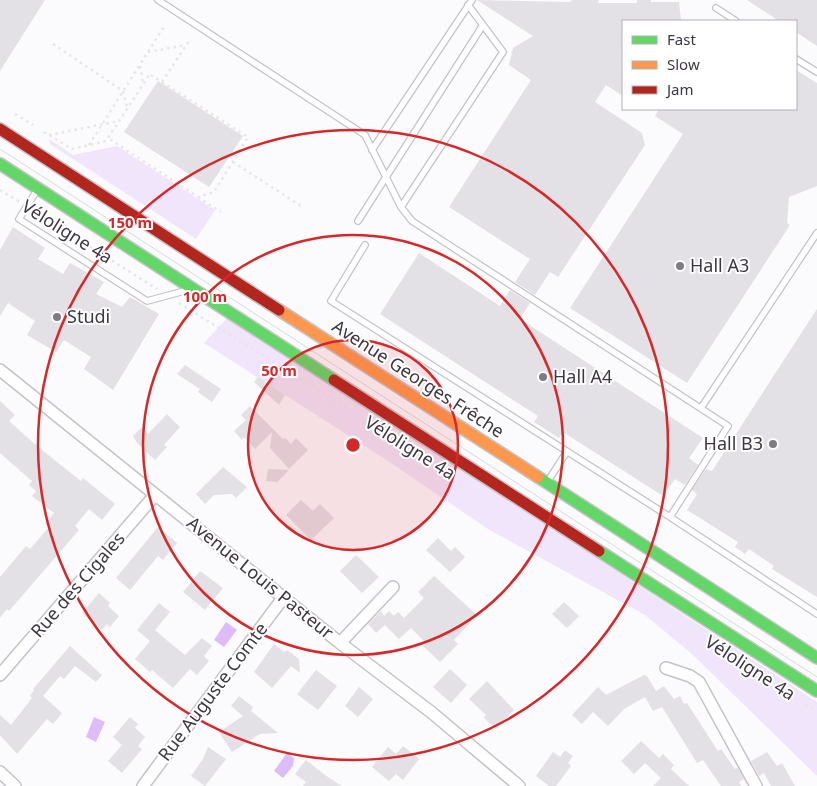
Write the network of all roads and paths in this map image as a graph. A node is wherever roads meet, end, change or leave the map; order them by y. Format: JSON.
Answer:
{"nodes":[{"id":1,"x":158,"y":0,"type":"edge"},
{"id":2,"x":470,"y":3,"type":"edge"},
{"id":3,"x":716,"y":8,"type":"dead end"},
{"id":4,"x":734,"y":20,"type":"edge"},
{"id":5,"x":483,"y":24,"type":"junction"},
{"id":6,"x":165,"y":25,"type":"dead end"},
{"id":7,"x":189,"y":41,"type":"dead end"},
{"id":8,"x":53,"y":44,"type":"dead end"},
{"id":9,"x":186,"y":45,"type":"junction"},
{"id":10,"x":148,"y":52,"type":"junction"},
{"id":11,"x":797,"y":60,"type":"edge"},
{"id":12,"x":140,"y":65,"type":"junction"},
{"id":13,"x":817,"y":72,"type":"edge"},
{"id":14,"x":162,"y":82,"type":"junction"},
{"id":15,"x":144,"y":83,"type":"junction"},
{"id":16,"x":123,"y":90,"type":"junction"},
{"id":17,"x":127,"y":108,"type":"junction"},
{"id":18,"x":14,"y":114,"type":"dead end"},
{"id":19,"x":119,"y":121,"type":"junction"},
{"id":20,"x":101,"y":125,"type":"junction"},
{"id":21,"x":33,"y":126,"type":"dead end"},
{"id":22,"x":0,"y":129,"type":"edge"},
{"id":23,"x":44,"y":132,"type":"dead end"},
{"id":24,"x":49,"y":135,"type":"junction"},
{"id":25,"x":108,"y":138,"type":"junction"},
{"id":26,"x":89,"y":145,"type":"junction"},
{"id":27,"x":372,"y":150,"type":"junction"},
{"id":28,"x":233,"y":162,"type":"junction"},
{"id":29,"x":0,"y":164,"type":"edge"},
{"id":30,"x":386,"y":178,"type":"junction"},
{"id":31,"x":38,"y":189,"type":"junction"},
{"id":32,"x":0,"y":190,"type":"edge"},
{"id":33,"x":198,"y":196,"type":"junction"},
{"id":34,"x":27,"y":206,"type":"junction"},
{"id":35,"x":401,"y":207,"type":"junction"},
{"id":36,"x":304,"y":208,"type":"dead end"},
{"id":37,"x":221,"y":212,"type":"dead end"},
{"id":38,"x":358,"y":221,"type":"dead end"},
{"id":39,"x":817,"y":233,"type":"edge"},
{"id":40,"x":365,"y":245,"type":"dead end"},
{"id":41,"x":195,"y":288,"type":"junction"},
{"id":42,"x":167,"y":296,"type":"junction"},
{"id":43,"x":0,"y":370,"type":"edge"},
{"id":44,"x":701,"y":408,"type":"junction"},
{"id":45,"x":357,"y":414,"type":"dead end"},
{"id":46,"x":566,"y":453,"type":"junction"},
{"id":47,"x":546,"y":483,"type":"junction"},
{"id":48,"x":155,"y":495,"type":"junction"},
{"id":49,"x":670,"y":517,"type":"junction"},
{"id":50,"x":394,"y":587,"type":"dead end"},
{"id":51,"x":283,"y":598,"type":"junction"},
{"id":52,"x":817,"y":614,"type":"edge"},
{"id":53,"x":340,"y":644,"type":"junction"},
{"id":54,"x":817,"y":658,"type":"edge"},
{"id":55,"x":666,"y":668,"type":"dead end"},
{"id":56,"x":0,"y":675,"type":"edge"},
{"id":57,"x":817,"y":691,"type":"edge"},
{"id":58,"x":800,"y":700,"type":"dead end"},
{"id":59,"x":817,"y":711,"type":"edge"},
{"id":60,"x":0,"y":772,"type":"edge"},
{"id":61,"x":15,"y":786,"type":"edge"},
{"id":62,"x":144,"y":786,"type":"edge"},
{"id":63,"x":519,"y":786,"type":"edge"},
{"id":64,"x":756,"y":786,"type":"edge"}],
"edges":[{"from":1,"to":27,"type":"lane"},
{"from":2,"to":5,"type":"lane"},
{"from":2,"to":27,"type":"lane"},
{"from":3,"to":4,"type":"lane"},
{"from":5,"to":30,"type":"lane"},
{"from":5,"to":35,"type":"lane"},
{"from":6,"to":10,"type":"path"},
{"from":7,"to":9,"type":"path"},
{"from":8,"to":16,"type":"path"},
{"from":9,"to":10,"type":"path"},
{"from":9,"to":14,"type":"path"},
{"from":10,"to":12,"type":"path"},
{"from":11,"to":13,"type":"lane"},
{"from":12,"to":15,"type":"path"},
{"from":12,"to":16,"type":"path"},
{"from":14,"to":15,"type":"path"},
{"from":14,"to":28,"type":"path"},
{"from":15,"to":17,"type":"path"},
{"from":16,"to":17,"type":"path"},
{"from":16,"to":20,"type":"path"},
{"from":17,"to":19,"type":"path"},
{"from":18,"to":21,"type":"path"},
{"from":19,"to":20,"type":"path"},
{"from":19,"to":25,"type":"path"},
{"from":20,"to":24,"type":"path"},
{"from":20,"to":26,"type":"path"},
{"from":22,"to":47,"type":"main road","name":"Avenue Georges Frêche"},
{"from":23,"to":24,"type":"path"},
{"from":24,"to":26,"type":"path"},
{"from":25,"to":26,"type":"path"},
{"from":25,"to":33,"type":"path"},
{"from":27,"to":30,"type":"lane"},
{"from":28,"to":33,"type":"path"},
{"from":28,"to":36,"type":"path"},
{"from":29,"to":31,"type":"main road"},
{"from":30,"to":35,"type":"lane"},
{"from":30,"to":38,"type":"lane"},
{"from":31,"to":34,"type":"lane"},
{"from":31,"to":41,"type":"main road"},
{"from":32,"to":34,"type":"path","name":"Véloligne 4a"},
{"from":33,"to":37,"type":"path"},
{"from":34,"to":42,"type":"path","name":"Véloligne 4a"},
{"from":34,"to":42,"type":"lane"},
{"from":35,"to":44,"type":"lane"},
{"from":39,"to":44,"type":"lane"},
{"from":40,"to":46,"type":"lane"},
{"from":41,"to":42,"type":"lane"},
{"from":41,"to":57,"type":"main road"},
{"from":42,"to":45,"type":"path","name":"Véloligne 4a"},
{"from":43,"to":48,"type":"street","name":"Avenue Louis Pasteur"},
{"from":44,"to":49,"type":"lane"},
{"from":46,"to":47,"type":"lane"},
{"from":46,"to":49,"type":"lane"},
{"from":47,"to":54,"type":"main road","name":"Avenue Georges Frêche"},
{"from":48,"to":51,"type":"street","name":"Avenue Louis Pasteur"},
{"from":48,"to":56,"type":"street","name":"Rue des Cigales"},
{"from":49,"to":52,"type":"lane"},
{"from":50,"to":53,"type":"street"},
{"from":51,"to":53,"type":"street","name":"Avenue Louis Pasteur"},
{"from":51,"to":62,"type":"street","name":"Rue Auguste Comte"},
{"from":53,"to":63,"type":"street","name":"Avenue Louis Pasteur"},
{"from":55,"to":64,"type":"street"},
{"from":58,"to":59,"type":"path","name":"Véloligne 4a"},
{"from":60,"to":61,"type":"street"}]}
